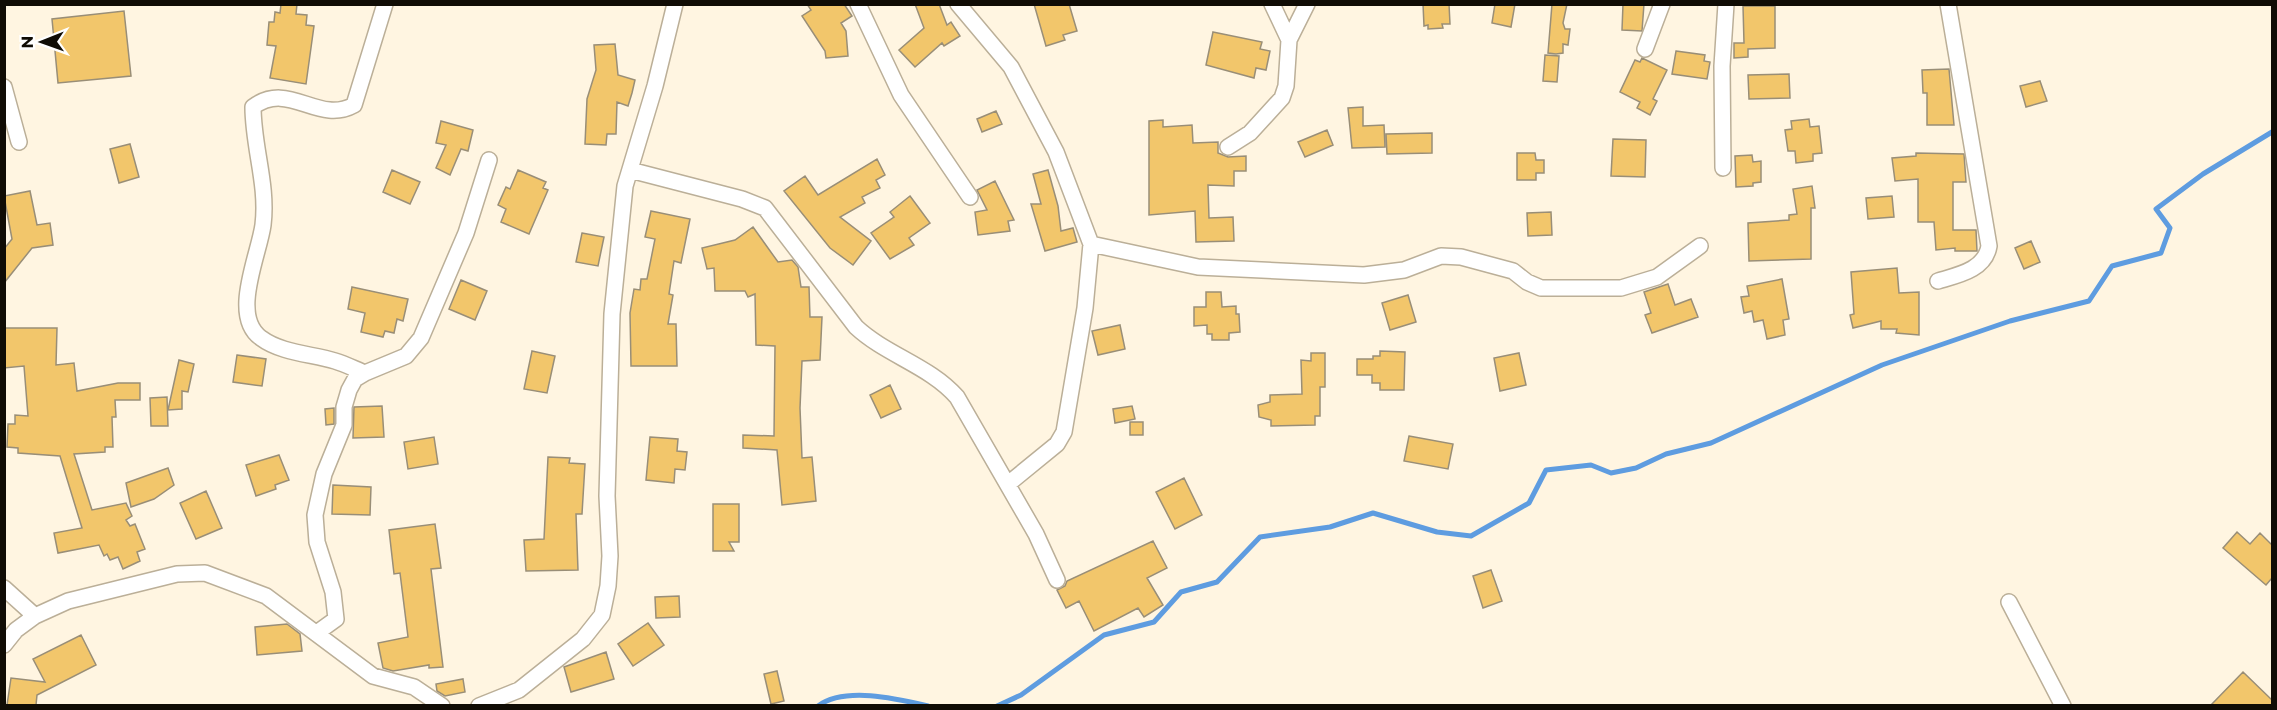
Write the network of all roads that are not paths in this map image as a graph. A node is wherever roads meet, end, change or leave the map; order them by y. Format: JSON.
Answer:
{"nodes":[{"id":1,"x":385,"y":4,"type":"edge"},
{"id":2,"x":675,"y":4,"type":"edge"},
{"id":3,"x":858,"y":4,"type":"edge"},
{"id":4,"x":958,"y":4,"type":"edge"},
{"id":5,"x":1272,"y":4,"type":"edge"},
{"id":6,"x":1307,"y":4,"type":"edge"},
{"id":7,"x":1662,"y":4,"type":"edge"},
{"id":8,"x":1726,"y":4,"type":"edge"},
{"id":9,"x":1948,"y":4,"type":"edge"},
{"id":10,"x":1289,"y":40,"type":"junction"},
{"id":11,"x":1645,"y":49,"type":"dead end"},
{"id":12,"x":4,"y":87,"type":"edge"},
{"id":13,"x":19,"y":142,"type":"dead end"},
{"id":14,"x":1228,"y":147,"type":"dead end"},
{"id":15,"x":489,"y":160,"type":"dead end"},
{"id":16,"x":1723,"y":168,"type":"dead end"},
{"id":17,"x":630,"y":170,"type":"junction"},
{"id":18,"x":970,"y":197,"type":"dead end"},
{"id":19,"x":1091,"y":244,"type":"junction"},
{"id":20,"x":1700,"y":246,"type":"dead end"},
{"id":21,"x":1938,"y":281,"type":"dead end"},
{"id":22,"x":365,"y":373,"type":"junction"},
{"id":23,"x":1008,"y":484,"type":"junction"},
{"id":24,"x":1057,"y":580,"type":"dead end"},
{"id":25,"x":4,"y":588,"type":"edge"},
{"id":26,"x":2009,"y":602,"type":"dead end"},
{"id":27,"x":35,"y":616,"type":"junction"},
{"id":28,"x":318,"y":632,"type":"junction"},
{"id":29,"x":4,"y":645,"type":"edge"},
{"id":30,"x":442,"y":705,"type":"edge"},
{"id":31,"x":479,"y":705,"type":"edge"},
{"id":32,"x":2063,"y":705,"type":"edge"}],
"edges":[{"from":1,"to":22,"type":"street"},
{"from":2,"to":17,"type":"street"},
{"from":3,"to":18,"type":"street"},
{"from":4,"to":19,"type":"street"},
{"from":5,"to":10,"type":"street"},
{"from":6,"to":10,"type":"street"},
{"from":7,"to":11,"type":"street"},
{"from":8,"to":16,"type":"street"},
{"from":9,"to":21,"type":"street"},
{"from":10,"to":14,"type":"street"},
{"from":12,"to":13,"type":"street"},
{"from":15,"to":22,"type":"street"},
{"from":17,"to":23,"type":"street"},
{"from":17,"to":31,"type":"street"},
{"from":19,"to":20,"type":"street"},
{"from":19,"to":23,"type":"street"},
{"from":22,"to":28,"type":"street"},
{"from":23,"to":24,"type":"street"},
{"from":25,"to":27,"type":"street"},
{"from":26,"to":32,"type":"street"},
{"from":27,"to":28,"type":"street"},
{"from":27,"to":29,"type":"street"},
{"from":28,"to":30,"type":"street"}]}
